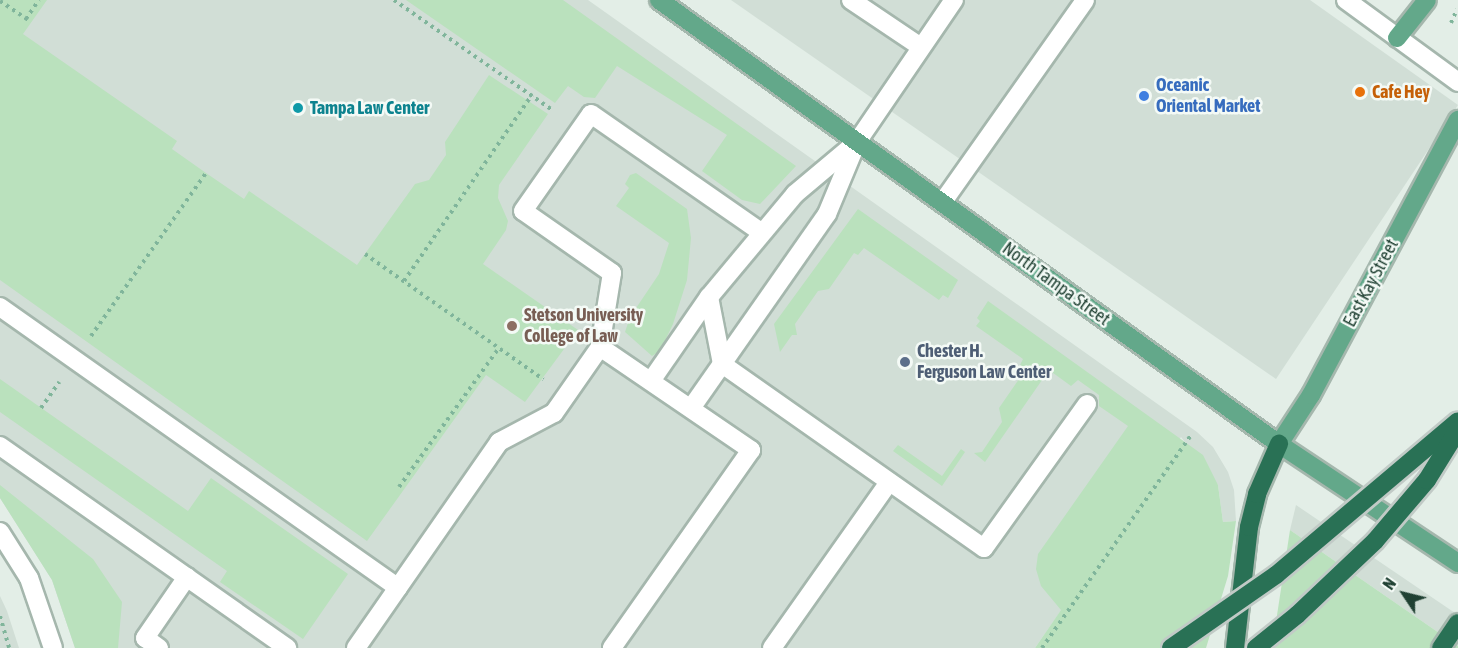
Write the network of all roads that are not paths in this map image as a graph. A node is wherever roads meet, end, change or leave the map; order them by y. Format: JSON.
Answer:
{"nodes":[{"id":1,"x":659,"y":0,"type":"edge"},
{"id":2,"x":851,"y":0,"type":"edge"},
{"id":3,"x":954,"y":0,"type":"edge"},
{"id":4,"x":1085,"y":0,"type":"edge"},
{"id":5,"x":1346,"y":0,"type":"edge"},
{"id":6,"x":1427,"y":0,"type":"edge"},
{"id":7,"x":1397,"y":38,"type":"junction"},
{"id":8,"x":921,"y":47,"type":"junction"},
{"id":9,"x":1458,"y":82,"type":"edge"},
{"id":10,"x":1458,"y":120,"type":"edge"},
{"id":11,"x":857,"y":142,"type":"junction"},
{"id":12,"x":942,"y":203,"type":"junction"},
{"id":13,"x":762,"y":233,"type":"junction"},
{"id":14,"x":709,"y":297,"type":"junction"},
{"id":15,"x":0,"y":306,"type":"edge"},
{"id":16,"x":600,"y":347,"type":"junction"},
{"id":17,"x":722,"y":364,"type":"junction"},
{"id":18,"x":651,"y":381,"type":"junction"},
{"id":19,"x":1087,"y":404,"type":"dead end"},
{"id":20,"x":691,"y":408,"type":"junction"},
{"id":21,"x":1458,"y":421,"type":"edge"},
{"id":22,"x":1458,"y":430,"type":"edge"},
{"id":23,"x":1279,"y":444,"type":"junction"},
{"id":24,"x":0,"y":446,"type":"edge"},
{"id":25,"x":889,"y":482,"type":"junction"},
{"id":26,"x":0,"y":532,"type":"edge"},
{"id":27,"x":1458,"y":562,"type":"edge"},
{"id":28,"x":187,"y":577,"type":"junction"},
{"id":29,"x":398,"y":588,"type":"junction"},
{"id":30,"x":1458,"y":623,"type":"edge"},
{"id":31,"x":53,"y":648,"type":"edge"},
{"id":32,"x":159,"y":648,"type":"edge"},
{"id":33,"x":287,"y":648,"type":"edge"},
{"id":34,"x":356,"y":648,"type":"edge"},
{"id":35,"x":612,"y":648,"type":"edge"},
{"id":36,"x":772,"y":648,"type":"edge"},
{"id":37,"x":1171,"y":648,"type":"edge"},
{"id":38,"x":1235,"y":648,"type":"edge"},
{"id":39,"x":1256,"y":648,"type":"edge"},
{"id":40,"x":1441,"y":648,"type":"edge"}],
"edges":[{"from":1,"to":11,"type":"main road","name":"North Tampa Street"},
{"from":2,"to":8,"type":"street"},
{"from":3,"to":8,"type":"street"},
{"from":4,"to":12,"type":"street"},
{"from":5,"to":7,"type":"street"},
{"from":6,"to":7,"type":"main road"},
{"from":7,"to":9,"type":"street"},
{"from":8,"to":11,"type":"street"},
{"from":10,"to":23,"type":"main road","name":"East Kay Street"},
{"from":11,"to":12,"type":"main road","name":"North Tampa Street"},
{"from":11,"to":13,"type":"street"},
{"from":11,"to":17,"type":"street"},
{"from":12,"to":23,"type":"main road","name":"North Tampa Street"},
{"from":13,"to":14,"type":"street"},
{"from":13,"to":16,"type":"street"},
{"from":14,"to":17,"type":"street"},
{"from":14,"to":18,"type":"street"},
{"from":15,"to":29,"type":"street"},
{"from":16,"to":18,"type":"street"},
{"from":16,"to":29,"type":"street"},
{"from":17,"to":20,"type":"street"},
{"from":17,"to":25,"type":"street"},
{"from":18,"to":20,"type":"street"},
{"from":19,"to":25,"type":"street"},
{"from":20,"to":35,"type":"street"},
{"from":21,"to":37,"type":"highway","bridge":true},
{"from":22,"to":39,"type":"highway","bridge":true},
{"from":23,"to":27,"type":"main road","name":"North Tampa Street"},
{"from":23,"to":38,"type":"highway"},
{"from":24,"to":28,"type":"street"},
{"from":25,"to":36,"type":"street"},
{"from":26,"to":31,"type":"street"},
{"from":28,"to":32,"type":"street"},
{"from":28,"to":33,"type":"street"},
{"from":29,"to":34,"type":"street"},
{"from":30,"to":40,"type":"highway"}]}
